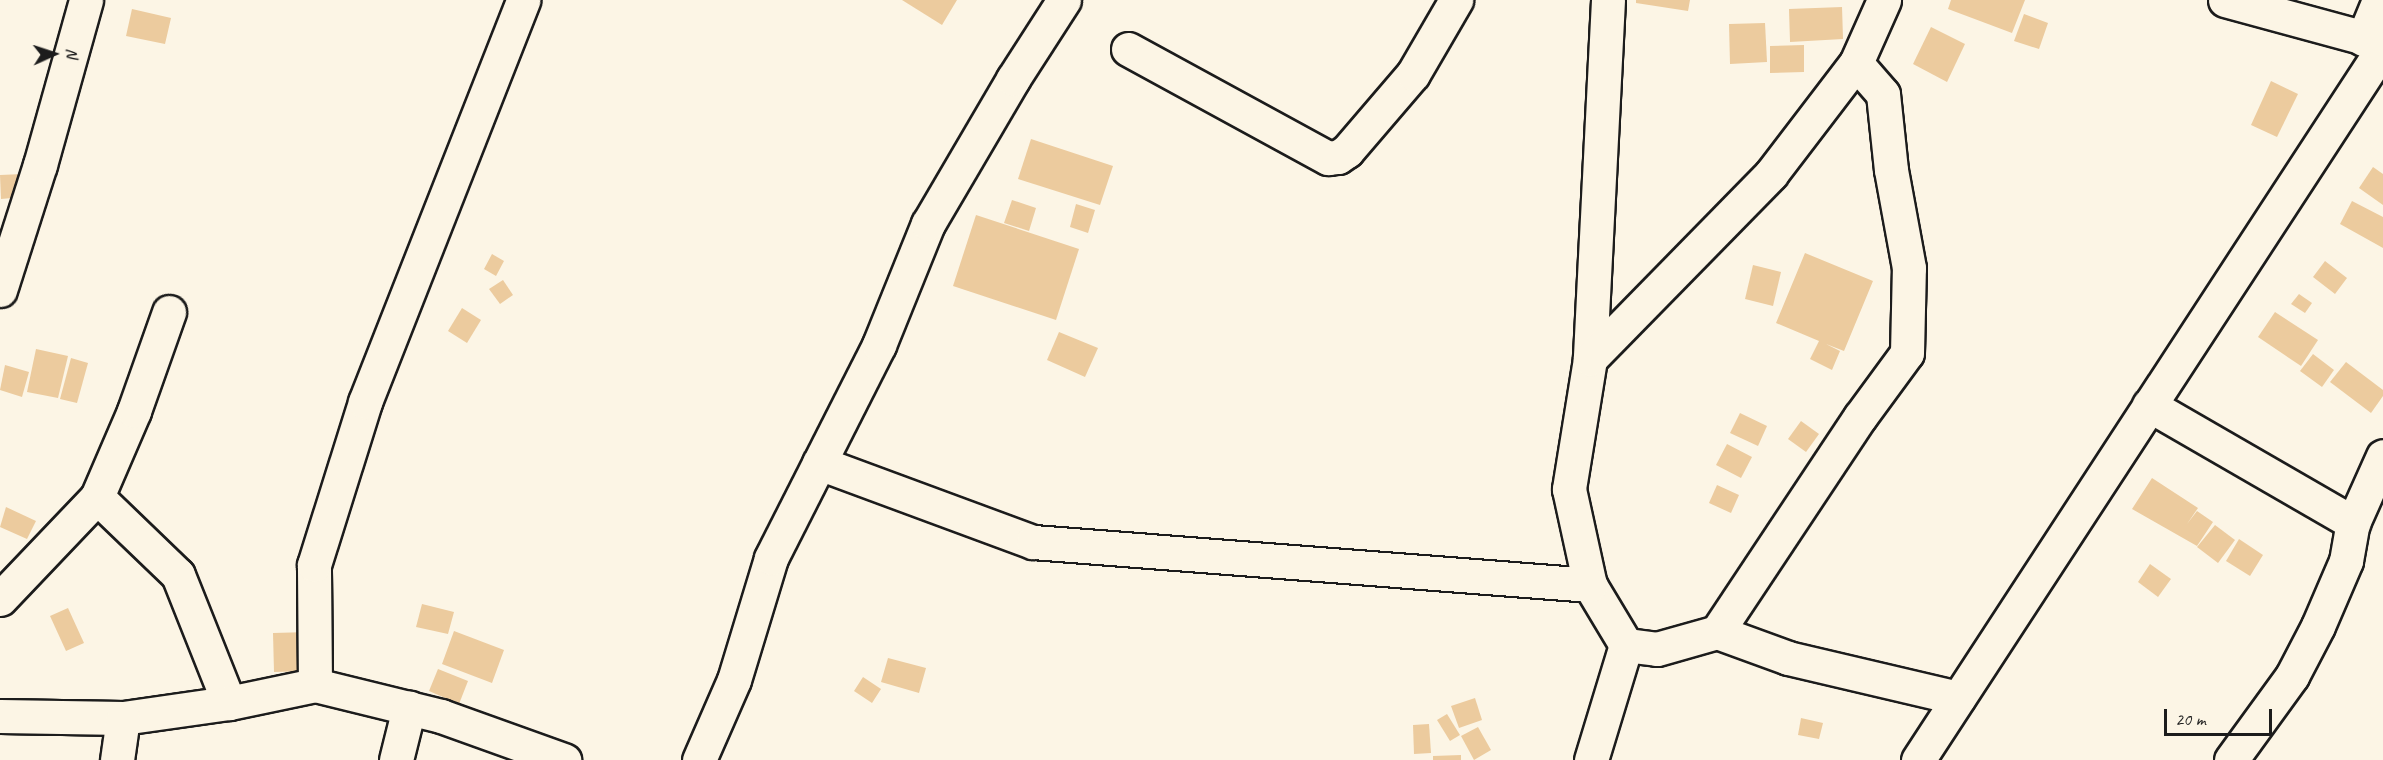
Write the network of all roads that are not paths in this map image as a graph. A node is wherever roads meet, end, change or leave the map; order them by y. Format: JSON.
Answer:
{"nodes":[{"id":1,"x":86,"y":0,"type":"edge"},
{"id":2,"x":523,"y":0,"type":"edge"},
{"id":3,"x":1064,"y":0,"type":"edge"},
{"id":4,"x":1456,"y":0,"type":"edge"},
{"id":5,"x":1608,"y":0,"type":"edge"},
{"id":6,"x":1884,"y":0,"type":"edge"},
{"id":7,"x":2225,"y":0,"type":"edge"},
{"id":8,"x":2379,"y":0,"type":"edge"},
{"id":9,"x":2377,"y":43,"type":"edge"},
{"id":10,"x":1128,"y":49,"type":"dead end"},
{"id":11,"x":1856,"y":63,"type":"junction"},
{"id":12,"x":0,"y":290,"type":"edge"},
{"id":13,"x":169,"y":312,"type":"dead end"},
{"id":14,"x":1590,"y":359,"type":"junction"},
{"id":15,"x":2149,"y":405,"type":"junction"},
{"id":16,"x":2383,"y":456,"type":"edge"},
{"id":17,"x":819,"y":463,"type":"junction"},
{"id":18,"x":97,"y":497,"type":"junction"},
{"id":19,"x":2353,"y":523,"type":"junction"},
{"id":20,"x":1590,"y":585,"type":"junction"},
{"id":21,"x":0,"y":599,"type":"edge"},
{"id":22,"x":1718,"y":632,"type":"junction"},
{"id":23,"x":1626,"y":645,"type":"junction"},
{"id":24,"x":315,"y":685,"type":"junction"},
{"id":25,"x":1958,"y":698,"type":"junction"},
{"id":26,"x":229,"y":703,"type":"junction"},
{"id":27,"x":409,"y":708,"type":"junction"},
{"id":28,"x":0,"y":716,"type":"edge"},
{"id":29,"x":123,"y":718,"type":"junction"},
{"id":30,"x":117,"y":760,"type":"edge"},
{"id":31,"x":396,"y":760,"type":"edge"},
{"id":32,"x":564,"y":760,"type":"edge"},
{"id":33,"x":699,"y":760,"type":"edge"},
{"id":34,"x":1592,"y":760,"type":"edge"},
{"id":35,"x":1918,"y":760,"type":"edge"},
{"id":36,"x":2231,"y":760,"type":"edge"}],
"edges":[{"from":1,"to":12,"type":"street"},
{"from":2,"to":24,"type":"street"},
{"from":3,"to":17,"type":"street"},
{"from":4,"to":10,"type":"street"},
{"from":5,"to":14,"type":"street"},
{"from":6,"to":11,"type":"street"},
{"from":7,"to":9,"type":"street"},
{"from":8,"to":9,"type":"street"},
{"from":9,"to":15,"type":"street"},
{"from":11,"to":14,"type":"street"},
{"from":11,"to":22,"type":"street"},
{"from":13,"to":18,"type":"street"},
{"from":14,"to":20,"type":"street"},
{"from":15,"to":19,"type":"street"},
{"from":15,"to":25,"type":"street"},
{"from":16,"to":19,"type":"street"},
{"from":17,"to":20,"type":"street"},
{"from":17,"to":33,"type":"street"},
{"from":18,"to":21,"type":"street"},
{"from":18,"to":26,"type":"street"},
{"from":19,"to":36,"type":"street"},
{"from":20,"to":23,"type":"street"},
{"from":22,"to":23,"type":"street"},
{"from":22,"to":25,"type":"street"},
{"from":23,"to":34,"type":"street"},
{"from":24,"to":26,"type":"street"},
{"from":24,"to":27,"type":"street"},
{"from":25,"to":35,"type":"street"},
{"from":26,"to":29,"type":"street"},
{"from":27,"to":31,"type":"street"},
{"from":27,"to":32,"type":"street"},
{"from":28,"to":29,"type":"street"},
{"from":29,"to":30,"type":"street"}]}
